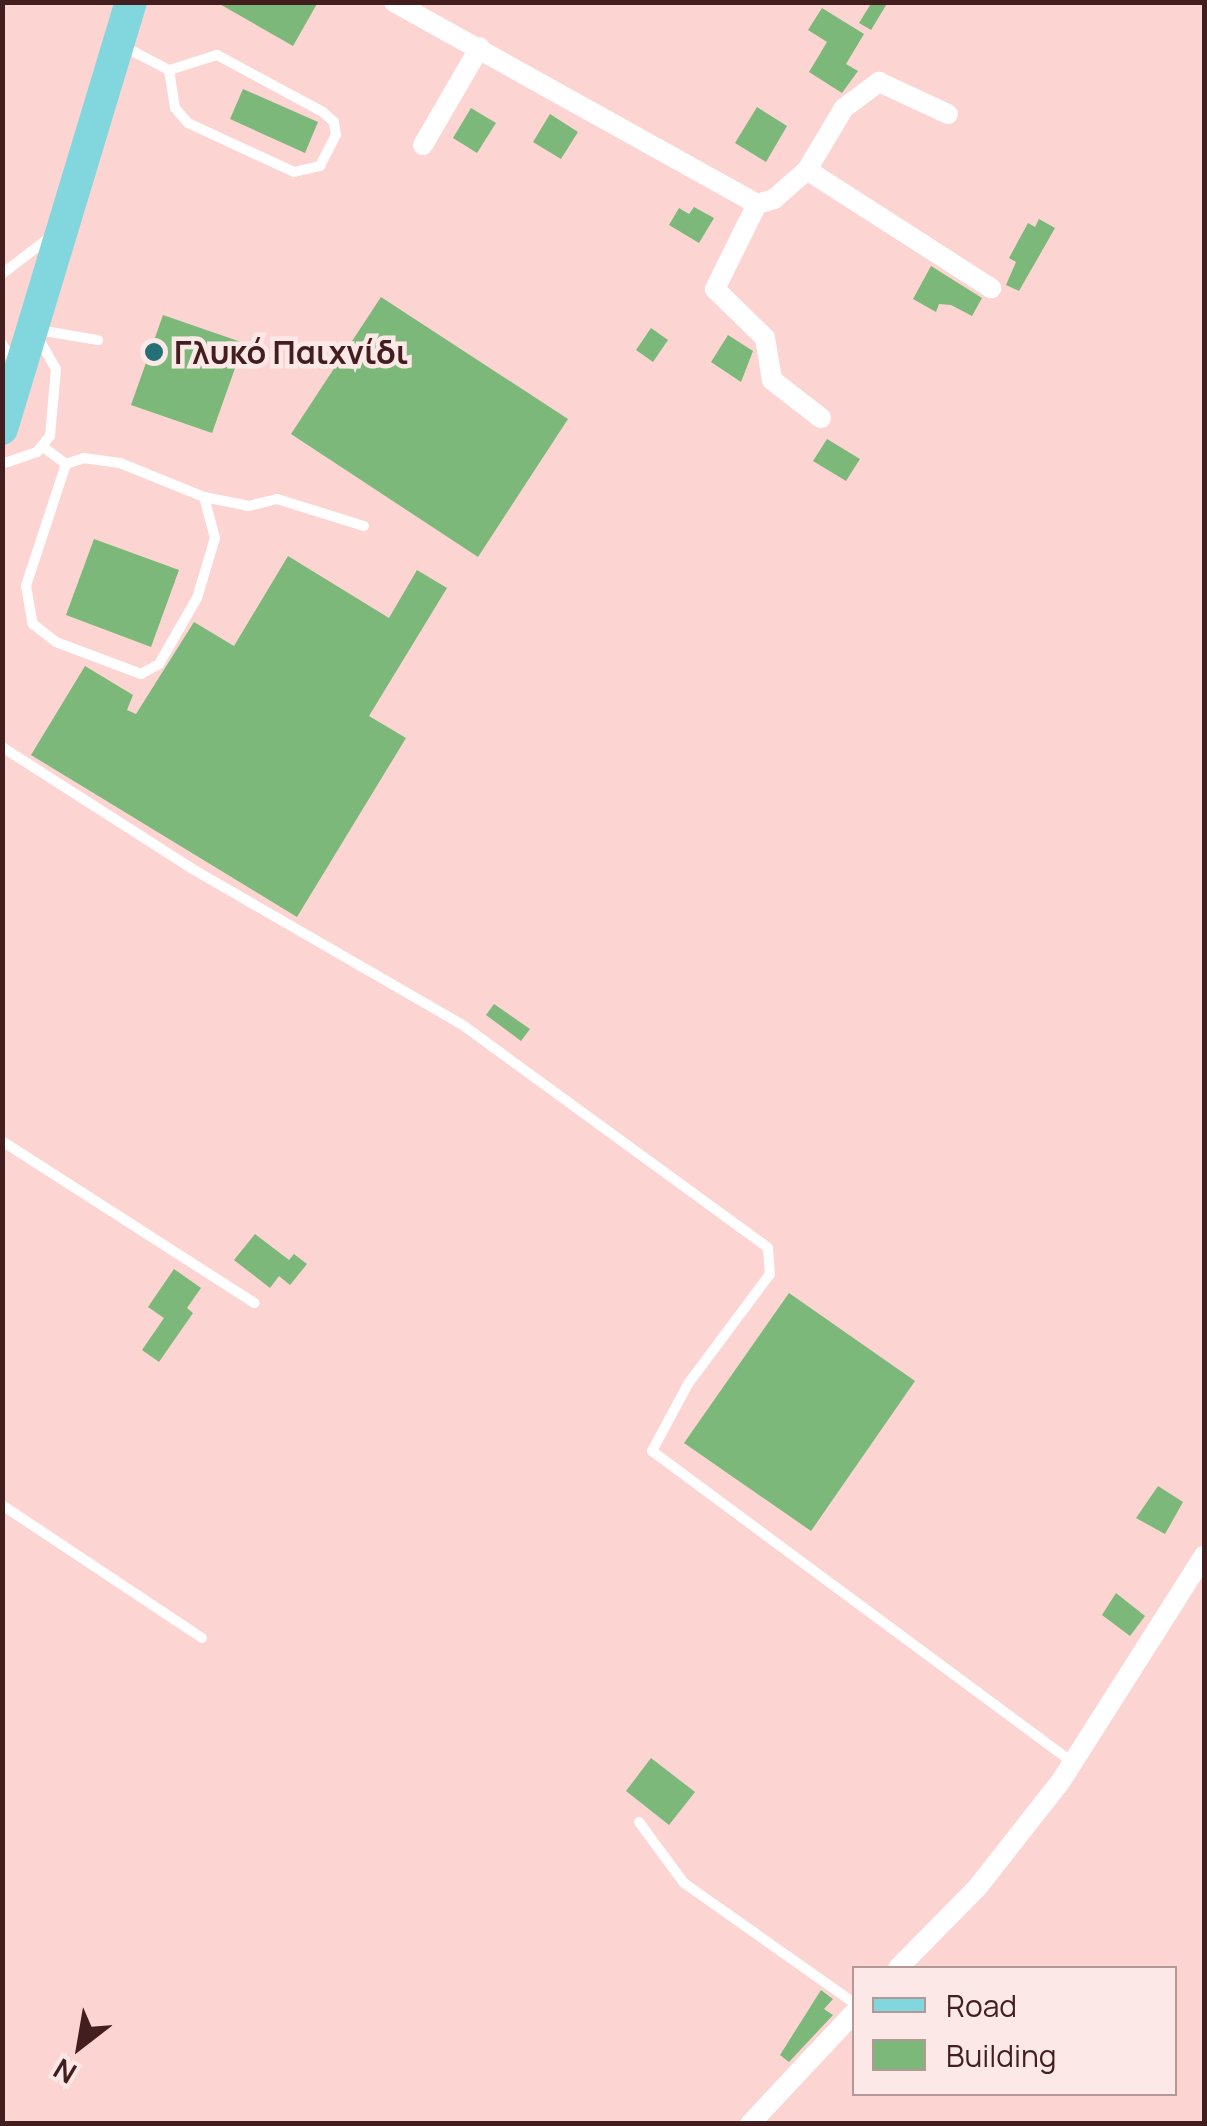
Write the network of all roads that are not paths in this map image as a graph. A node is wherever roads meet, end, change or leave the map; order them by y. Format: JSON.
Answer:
{"nodes":[{"id":1,"x":131,"y":2,"type":"edge"},
{"id":2,"x":394,"y":2,"type":"edge"},
{"id":3,"x":118,"y":42,"type":"junction"},
{"id":4,"x":480,"y":47,"type":"junction"},
{"id":5,"x":168,"y":70,"type":"junction"},
{"id":6,"x":948,"y":114,"type":"dead end"},
{"id":7,"x":423,"y":146,"type":"dead end"},
{"id":8,"x":806,"y":170,"type":"junction"},
{"id":9,"x":757,"y":204,"type":"junction"},
{"id":10,"x":62,"y":229,"type":"junction"},
{"id":11,"x":2,"y":274,"type":"edge"},
{"id":12,"x":991,"y":288,"type":"dead end"},
{"id":13,"x":98,"y":340,"type":"dead end"},
{"id":14,"x":18,"y":349,"type":"edge"},
{"id":15,"x":821,"y":418,"type":"dead end"},
{"id":16,"x":2,"y":430,"type":"edge"},
{"id":17,"x":42,"y":446,"type":"junction"},
{"id":18,"x":2,"y":464,"type":"edge"},
{"id":19,"x":66,"y":464,"type":"junction"},
{"id":20,"x":204,"y":497,"type":"junction"},
{"id":21,"x":364,"y":526,"type":"dead end"},
{"id":22,"x":2,"y":747,"type":"edge"},
{"id":23,"x":2,"y":1141,"type":"edge"},
{"id":24,"x":254,"y":1303,"type":"dead end"},
{"id":25,"x":2,"y":1506,"type":"edge"},
{"id":26,"x":1204,"y":1556,"type":"edge"},
{"id":27,"x":202,"y":1638,"type":"dead end"},
{"id":28,"x":1073,"y":1762,"type":"junction"},
{"id":29,"x":639,"y":1822,"type":"dead end"},
{"id":30,"x":900,"y":1966,"type":"edge"},
{"id":31,"x":852,"y":2002,"type":"edge"},
{"id":32,"x":852,"y":2015,"type":"edge"},
{"id":33,"x":750,"y":2124,"type":"edge"}],
"edges":[{"from":1,"to":3,"type":"main road"},
{"from":2,"to":4,"type":"street"},
{"from":3,"to":5,"type":"lane"},
{"from":3,"to":10,"type":"main road"},
{"from":4,"to":7,"type":"street"},
{"from":4,"to":9,"type":"street"},
{"from":5,"to":5,"type":"lane"},
{"from":6,"to":8,"type":"street"},
{"from":8,"to":9,"type":"street"},
{"from":8,"to":12,"type":"street"},
{"from":9,"to":15,"type":"street"},
{"from":10,"to":11,"type":"lane"},
{"from":10,"to":14,"type":"main road"},
{"from":13,"to":14,"type":"lane"},
{"from":14,"to":16,"type":"main road"},
{"from":14,"to":17,"type":"lane"},
{"from":17,"to":18,"type":"lane"},
{"from":17,"to":19,"type":"lane"},
{"from":19,"to":20,"type":"lane"},
{"from":19,"to":20,"type":"lane"},
{"from":20,"to":21,"type":"lane"},
{"from":22,"to":28,"type":"lane"},
{"from":23,"to":24,"type":"lane"},
{"from":25,"to":27,"type":"lane"},
{"from":26,"to":28,"type":"street"},
{"from":28,"to":30,"type":"street"},
{"from":29,"to":31,"type":"lane"},
{"from":32,"to":33,"type":"street"}]}
